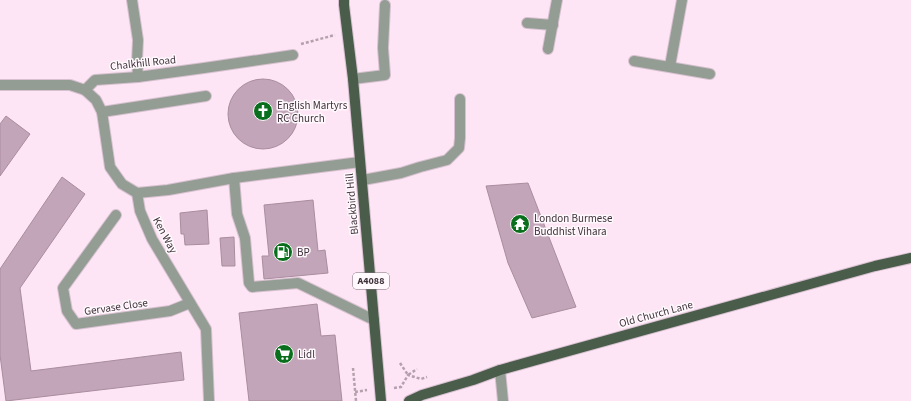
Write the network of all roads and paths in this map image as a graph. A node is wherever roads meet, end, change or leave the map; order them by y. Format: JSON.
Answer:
{"nodes":[{"id":1,"x":132,"y":0,"type":"edge"},
{"id":2,"x":558,"y":0,"type":"edge"},
{"id":3,"x":682,"y":0,"type":"edge"},
{"id":4,"x":343,"y":2,"type":"edge"},
{"id":5,"x":385,"y":5,"type":"dead end"},
{"id":6,"x":527,"y":23,"type":"dead end"},
{"id":7,"x":552,"y":25,"type":"junction"},
{"id":8,"x":347,"y":32,"type":"junction"},
{"id":9,"x":548,"y":49,"type":"dead end"},
{"id":10,"x":292,"y":55,"type":"joint"},
{"id":11,"x":634,"y":61,"type":"dead end"},
{"id":12,"x":670,"y":66,"type":"junction"},
{"id":13,"x":710,"y":74,"type":"dead end"},
{"id":14,"x":138,"y":77,"type":"junction"},
{"id":15,"x":353,"y":79,"type":"junction"},
{"id":16,"x":0,"y":85,"type":"edge"},
{"id":17,"x":85,"y":90,"type":"junction"},
{"id":18,"x":206,"y":96,"type":"dead end"},
{"id":19,"x":460,"y":99,"type":"dead end"},
{"id":20,"x":102,"y":112,"type":"junction"},
{"id":21,"x":360,"y":162,"type":"junction"},
{"id":22,"x":234,"y":178,"type":"junction"},
{"id":23,"x":363,"y":180,"type":"junction"},
{"id":24,"x":137,"y":193,"type":"junction"},
{"id":25,"x":116,"y":215,"type":"dead end"},
{"id":26,"x":911,"y":258,"type":"edge"},
{"id":27,"x":190,"y":303,"type":"junction"},
{"id":28,"x":374,"y":320,"type":"junction"},
{"id":29,"x":400,"y":363,"type":"dead end"},
{"id":30,"x":352,"y":368,"type":"dead end"},
{"id":31,"x":418,"y":369,"type":"dead end"},
{"id":32,"x":500,"y":370,"type":"junction"},
{"id":33,"x":408,"y":375,"type":"junction"},
{"id":34,"x":421,"y":379,"type":"dead end"},
{"id":35,"x":396,"y":387,"type":"dead end"},
{"id":36,"x":364,"y":391,"type":"dead end"},
{"id":37,"x":355,"y":392,"type":"junction"},
{"id":38,"x":209,"y":401,"type":"edge"},
{"id":39,"x":356,"y":401,"type":"edge"},
{"id":40,"x":382,"y":401,"type":"edge"},
{"id":41,"x":409,"y":401,"type":"edge"},
{"id":42,"x":503,"y":401,"type":"edge"}],
"edges":[{"from":1,"to":14,"type":"street"},
{"from":2,"to":7,"type":"street"},
{"from":3,"to":12,"type":"street"},
{"from":4,"to":8,"type":"main road","name":"Blackbird Hill","number":"A4088"},
{"from":5,"to":15,"type":"street"},
{"from":6,"to":7,"type":"street"},
{"from":7,"to":9,"type":"street"},
{"from":8,"to":10,"type":"path"},
{"from":8,"to":15,"type":"main road","name":"Blackbird Hill","number":"A4088"},
{"from":10,"to":14,"type":"street","name":"Chalkhill Road"},
{"from":11,"to":12,"type":"street"},
{"from":12,"to":13,"type":"street"},
{"from":14,"to":17,"type":"street","name":"Chalkhill Road"},
{"from":15,"to":21,"type":"main road","name":"Blackbird Hill","number":"A4088"},
{"from":16,"to":17,"type":"street"},
{"from":17,"to":20,"type":"street"},
{"from":18,"to":20,"type":"street"},
{"from":19,"to":23,"type":"street"},
{"from":20,"to":24,"type":"street"},
{"from":21,"to":22,"type":"street"},
{"from":21,"to":23,"type":"main road","name":"Blackbird Hill","number":"A4088"},
{"from":22,"to":24,"type":"street"},
{"from":22,"to":28,"type":"street"},
{"from":23,"to":28,"type":"main road","name":"Blackbird Hill","number":"A4088"},
{"from":24,"to":27,"type":"street","name":"Ken Way"},
{"from":25,"to":27,"type":"street","name":"Gervase Close"},
{"from":26,"to":32,"type":"main road","name":"Old Church Lane"},
{"from":27,"to":38,"type":"street","name":"Ken Way"},
{"from":28,"to":40,"type":"main road","name":"Blackbird Hill","number":"A4088"},
{"from":29,"to":33,"type":"path"},
{"from":30,"to":37,"type":"path"},
{"from":31,"to":33,"type":"path"},
{"from":32,"to":41,"type":"main road","name":"Old Church Lane"},
{"from":32,"to":42,"type":"street"},
{"from":33,"to":34,"type":"path"},
{"from":33,"to":35,"type":"path"},
{"from":36,"to":37,"type":"path"},
{"from":37,"to":39,"type":"path"}]}
